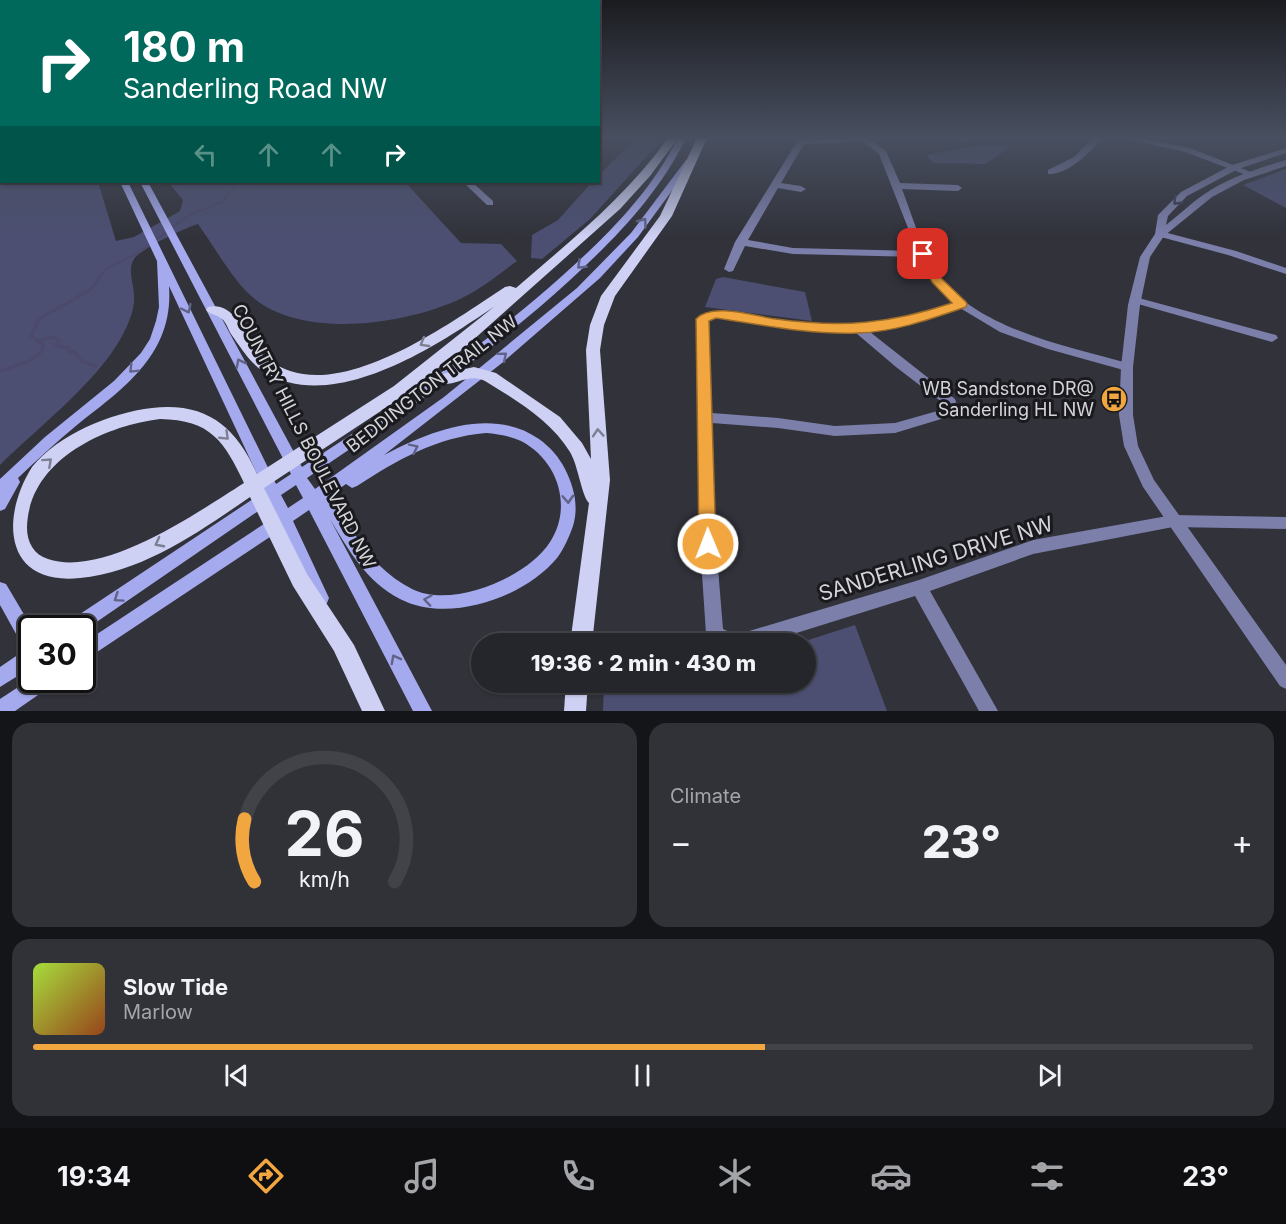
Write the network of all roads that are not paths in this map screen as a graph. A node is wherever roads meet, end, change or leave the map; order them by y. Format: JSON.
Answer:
{"nodes":[{"id":1,"x":647,"y":171,"type":"edge"},
{"id":2,"x":665,"y":171,"type":"edge"},
{"id":3,"x":680,"y":171,"type":"edge"},
{"id":4,"x":687,"y":171,"type":"edge"},
{"id":5,"x":785,"y":171,"type":"edge"},
{"id":6,"x":890,"y":171,"type":"edge"},
{"id":7,"x":1227,"y":171,"type":"edge"},
{"id":8,"x":1245,"y":171,"type":"edge"},
{"id":9,"x":1260,"y":171,"type":"edge"},
{"id":10,"x":1252,"y":174,"type":"junction"},
{"id":11,"x":125,"y":183,"type":"edge"},
{"id":12,"x":145,"y":183,"type":"edge"},
{"id":13,"x":468,"y":183,"type":"edge"},
{"id":14,"x":777,"y":185,"type":"junction"},
{"id":15,"x":896,"y":186,"type":"junction"},
{"id":16,"x":958,"y":188,"type":"dead end"},
{"id":17,"x":801,"y":189,"type":"dead end"},
{"id":18,"x":490,"y":203,"type":"dead end"},
{"id":19,"x":1160,"y":234,"type":"junction"},
{"id":20,"x":578,"y":241,"type":"junction"},
{"id":21,"x":740,"y":242,"type":"junction"},
{"id":22,"x":923,"y":254,"type":"junction"},
{"id":23,"x":162,"y":256,"type":"junction"},
{"id":24,"x":729,"y":269,"type":"dead end"},
{"id":25,"x":1286,"y":271,"type":"edge"},
{"id":26,"x":1135,"y":300,"type":"junction"},
{"id":27,"x":961,"y":304,"type":"junction"},
{"id":28,"x":213,"y":310,"type":"junction"},
{"id":29,"x":859,"y":329,"type":"junction"},
{"id":30,"x":1272,"y":338,"type":"dead end"},
{"id":31,"x":1127,"y":367,"type":"junction"},
{"id":32,"x":483,"y":373,"type":"junction"},
{"id":33,"x":443,"y":379,"type":"junction"},
{"id":34,"x":706,"y":418,"type":"junction"},
{"id":35,"x":340,"y":439,"type":"junction"},
{"id":36,"x":20,"y":470,"type":"junction"},
{"id":37,"x":360,"y":472,"type":"junction"},
{"id":38,"x":0,"y":488,"type":"edge"},
{"id":39,"x":305,"y":490,"type":"junction"},
{"id":40,"x":0,"y":505,"type":"edge"},
{"id":41,"x":1173,"y":521,"type":"junction"},
{"id":42,"x":214,"y":522,"type":"junction"},
{"id":43,"x":1286,"y":523,"type":"edge"},
{"id":44,"x":596,"y":533,"type":"junction"},
{"id":45,"x":920,"y":587,"type":"junction"},
{"id":46,"x":0,"y":589,"type":"edge"},
{"id":47,"x":91,"y":615,"type":"edge"},
{"id":48,"x":18,"y":620,"type":"edge"},
{"id":49,"x":582,"y":633,"type":"edge"},
{"id":50,"x":337,"y":635,"type":"junction"},
{"id":51,"x":96,"y":645,"type":"edge"},
{"id":52,"x":18,"y":666,"type":"edge"},
{"id":53,"x":0,"y":678,"type":"edge"},
{"id":54,"x":1286,"y":680,"type":"edge"},
{"id":55,"x":26,"y":693,"type":"edge"},
{"id":56,"x":576,"y":693,"type":"edge"},
{"id":57,"x":0,"y":710,"type":"edge"},
{"id":58,"x":374,"y":711,"type":"edge"},
{"id":59,"x":423,"y":711,"type":"edge"},
{"id":60,"x":575,"y":711,"type":"edge"},
{"id":61,"x":989,"y":711,"type":"edge"}],
"edges":[{"from":1,"to":20,"type":"main road"},
{"from":2,"to":33,"type":"main road","name":"BEDDINGTON TRAIL NW","one_way":true},
{"from":32,"to":3,"type":"main road","name":"BEDDINGTON TRAIL NW","one_way":true},
{"from":44,"to":4,"type":"main road","one_way":true},
{"from":5,"to":14,"type":"street"},
{"from":6,"to":15,"type":"street"},
{"from":7,"to":19,"type":"street","one_way":true},
{"from":8,"to":10,"type":"street"},
{"from":9,"to":10,"type":"street"},
{"from":10,"to":19,"type":"street"},
{"from":11,"to":23,"type":"main road"},
{"from":12,"to":28,"type":"main road","name":"COUNTRY HILLS BOULEVARD NW"},
{"from":13,"to":18,"type":"street"},
{"from":14,"to":17,"type":"street"},
{"from":14,"to":21,"type":"street"},
{"from":15,"to":16,"type":"street"},
{"from":15,"to":22,"type":"street"},
{"from":19,"to":25,"type":"street"},
{"from":19,"to":26,"type":"street"},
{"from":20,"to":28,"type":"main road","one_way":true},
{"from":20,"to":35,"type":"main road"},
{"from":21,"to":22,"type":"street"},
{"from":21,"to":24,"type":"street"},
{"from":22,"to":27,"type":"street"},
{"from":23,"to":36,"type":"main road","one_way":true},
{"from":23,"to":50,"type":"main road","one_way":true},
{"from":26,"to":30,"type":"street"},
{"from":26,"to":31,"type":"street"},
{"from":27,"to":29,"type":"street"},
{"from":27,"to":31,"type":"street"},
{"from":39,"to":28,"type":"main road","name":"COUNTRY HILLS BOULEVARD NW","one_way":true},
{"from":29,"to":34,"type":"street"},
{"from":29,"to":34,"type":"street"},
{"from":31,"to":41,"type":"street"},
{"from":32,"to":33,"type":"main road"},
{"from":32,"to":37,"type":"main road","name":"BEDDINGTON TRAIL NW"},
{"from":32,"to":44,"type":"main road"},
{"from":33,"to":35,"type":"main road","name":"BEDDINGTON TRAIL NW"},
{"from":34,"to":45,"type":"street","name":"SANDERLING DRIVE NW"},
{"from":35,"to":42,"type":"main road"},
{"from":36,"to":38,"type":"main road"},
{"from":36,"to":40,"type":"main road"},
{"from":37,"to":39,"type":"main road","one_way":true},
{"from":37,"to":51,"type":"main road","name":"BEDDINGTON TRAIL NW"},
{"from":59,"to":39,"type":"main road","name":"COUNTRY HILLS BOULEVARD NW","one_way":true},
{"from":41,"to":43,"type":"street","name":"SANDERLING DRIVE NW"},
{"from":41,"to":45,"type":"street","name":"SANDERLING DRIVE NW"},
{"from":41,"to":54,"type":"street"},
{"from":42,"to":47,"type":"main road","one_way":true},
{"from":42,"to":50,"type":"main road","one_way":true},
{"from":44,"to":49,"type":"main road"},
{"from":45,"to":61,"type":"street"},
{"from":46,"to":48,"type":"main road"},
{"from":50,"to":58,"type":"main road"},
{"from":52,"to":53,"type":"main road"},
{"from":55,"to":57,"type":"main road"},
{"from":56,"to":60,"type":"main road"}]}
